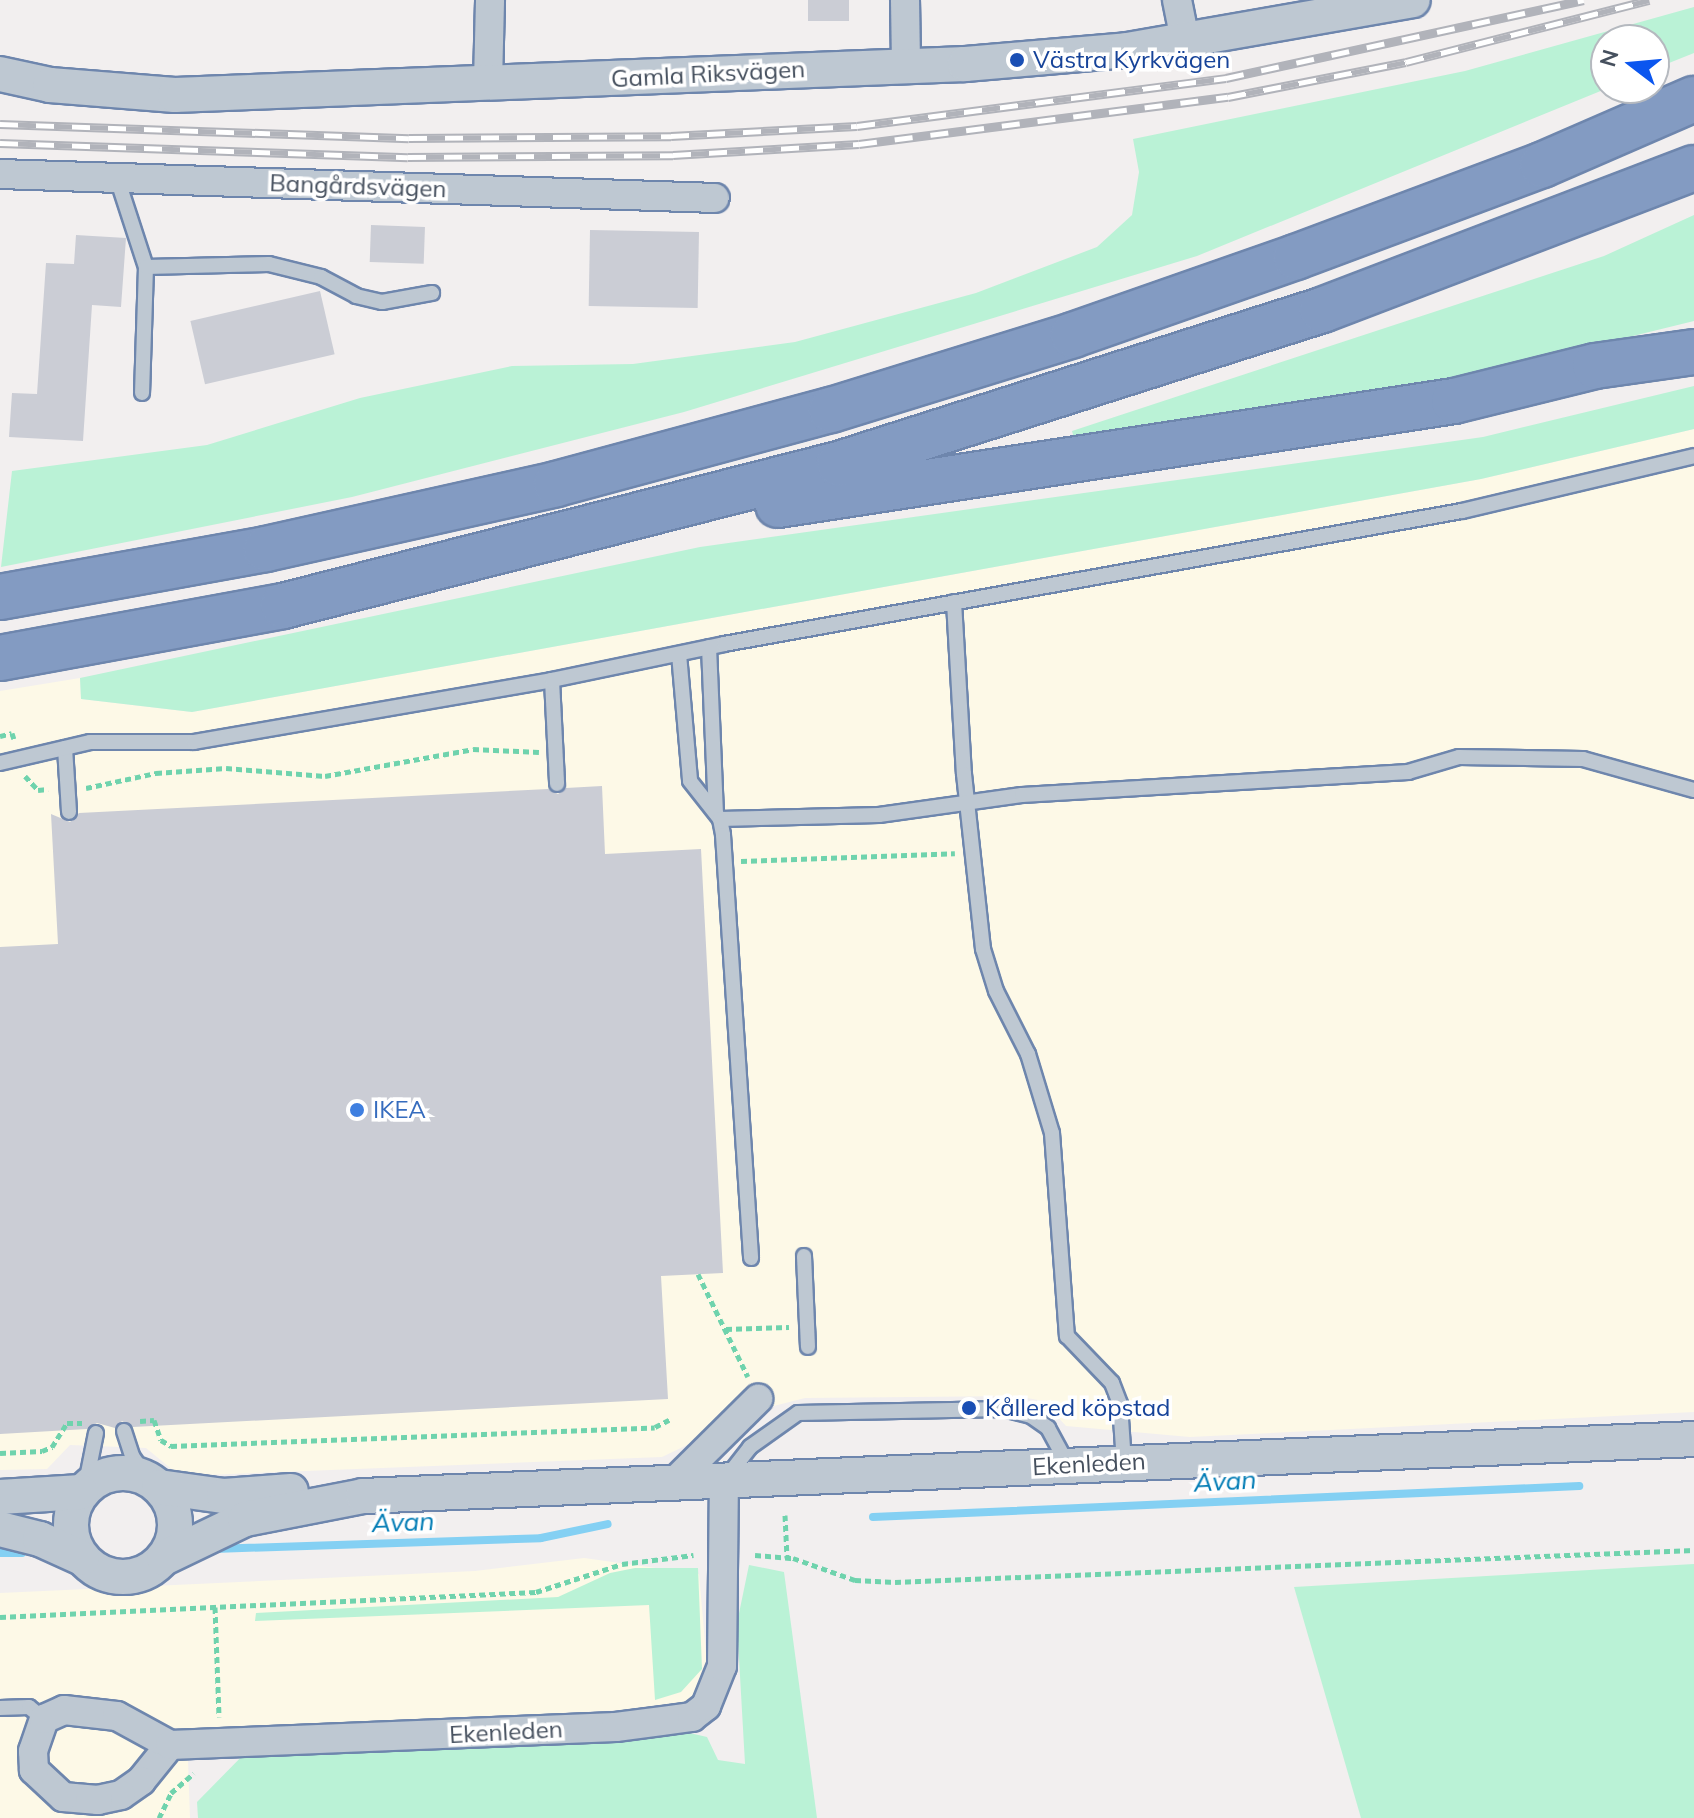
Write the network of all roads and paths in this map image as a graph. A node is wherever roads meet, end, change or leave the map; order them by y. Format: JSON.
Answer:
{"nodes":[{"id":1,"x":490,"y":0,"type":"edge"},
{"id":2,"x":905,"y":0,"type":"edge"},
{"id":3,"x":1177,"y":0,"type":"edge"},
{"id":4,"x":1413,"y":0,"type":"edge"},
{"id":5,"x":1330,"y":7,"type":"edge"},
{"id":6,"x":1185,"y":40,"type":"junction"},
{"id":7,"x":906,"y":67,"type":"junction"},
{"id":8,"x":0,"y":74,"type":"edge"},
{"id":9,"x":488,"y":83,"type":"junction"},
{"id":10,"x":1694,"y":99,"type":"edge"},
{"id":11,"x":1694,"y":168,"type":"edge"},
{"id":12,"x":0,"y":174,"type":"edge"},
{"id":13,"x":117,"y":178,"type":"junction"},
{"id":14,"x":715,"y":198,"type":"dead end"},
{"id":15,"x":146,"y":267,"type":"junction"},
{"id":16,"x":432,"y":293,"type":"dead end"},
{"id":17,"x":1694,"y":338,"type":"edge"},
{"id":18,"x":1694,"y":352,"type":"edge"},
{"id":19,"x":1614,"y":364,"type":"junction"},
{"id":20,"x":142,"y":393,"type":"dead end"},
{"id":21,"x":1694,"y":456,"type":"edge"},
{"id":22,"x":565,"y":536,"type":"junction"},
{"id":23,"x":0,"y":597,"type":"edge"},
{"id":24,"x":954,"y":602,"type":"junction"},
{"id":25,"x":709,"y":647,"type":"junction"},
{"id":26,"x":679,"y":654,"type":"junction"},
{"id":27,"x":0,"y":658,"type":"edge"},
{"id":28,"x":552,"y":680,"type":"junction"},
{"id":29,"x":0,"y":736,"type":"edge"},
{"id":30,"x":15,"y":743,"type":"dead end"},
{"id":31,"x":65,"y":748,"type":"junction"},
{"id":32,"x":556,"y":754,"type":"junction"},
{"id":33,"x":0,"y":763,"type":"edge"},
{"id":34,"x":23,"y":772,"type":"dead end"},
{"id":35,"x":557,"y":784,"type":"dead end"},
{"id":36,"x":81,"y":788,"type":"dead end"},
{"id":37,"x":54,"y":789,"type":"dead end"},
{"id":38,"x":1694,"y":790,"type":"edge"},
{"id":39,"x":967,"y":806,"type":"junction"},
{"id":40,"x":69,"y":812,"type":"dead end"},
{"id":41,"x":718,"y":816,"type":"junction"},
{"id":42,"x":959,"y":852,"type":"dead end"},
{"id":43,"x":736,"y":861,"type":"dead end"},
{"id":44,"x":804,"y":1256,"type":"dead end"},
{"id":45,"x":751,"y":1258,"type":"dead end"},
{"id":46,"x":698,"y":1274,"type":"dead end"},
{"id":47,"x":807,"y":1327,"type":"junction"},
{"id":48,"x":726,"y":1329,"type":"junction"},
{"id":49,"x":808,"y":1347,"type":"dead end"},
{"id":50,"x":758,"y":1399,"type":"joint"},
{"id":51,"x":669,"y":1420,"type":"dead end"},
{"id":52,"x":124,"y":1426,"type":"joint"},
{"id":53,"x":96,"y":1427,"type":"joint"},
{"id":54,"x":1694,"y":1439,"type":"edge"},
{"id":55,"x":0,"y":1453,"type":"edge"},
{"id":56,"x":1124,"y":1463,"type":"junction"},
{"id":57,"x":1068,"y":1465,"type":"junction"},
{"id":58,"x":724,"y":1481,"type":"junction"},
{"id":59,"x":154,"y":1483,"type":"junction"},
{"id":60,"x":673,"y":1483,"type":"junction"},
{"id":61,"x":83,"y":1490,"type":"junction"},
{"id":62,"x":363,"y":1496,"type":"junction"},
{"id":63,"x":0,"y":1497,"type":"edge"},
{"id":64,"x":785,"y":1515,"type":"dead end"},
{"id":65,"x":0,"y":1529,"type":"edge"},
{"id":66,"x":1694,"y":1550,"type":"edge"},
{"id":67,"x":693,"y":1555,"type":"dead end"},
{"id":68,"x":755,"y":1555,"type":"dead end"},
{"id":69,"x":82,"y":1558,"type":"junction"},
{"id":70,"x":164,"y":1558,"type":"junction"},
{"id":71,"x":787,"y":1558,"type":"junction"},
{"id":72,"x":215,"y":1607,"type":"junction"},
{"id":73,"x":0,"y":1617,"type":"edge"},
{"id":74,"x":0,"y":1708,"type":"edge"},
{"id":75,"x":44,"y":1719,"type":"junction"},
{"id":76,"x":170,"y":1745,"type":"junction"},
{"id":77,"x":220,"y":1746,"type":"junction"},
{"id":78,"x":159,"y":1818,"type":"edge"}],
"edges":[{"from":1,"to":9,"type":"street"},
{"from":2,"to":7,"type":"street"},
{"from":3,"to":6,"type":"street"},
{"from":4,"to":5,"type":"street","name":"Gamla Riksvägen"},
{"from":5,"to":6,"type":"street","name":"Gamla Riksvägen"},
{"from":6,"to":7,"type":"street","name":"Gamla Riksvägen"},
{"from":7,"to":9,"type":"street","name":"Gamla Riksvägen"},
{"from":8,"to":9,"type":"street","name":"Gamla Riksvägen"},
{"from":10,"to":23,"type":"highway"},
{"from":11,"to":22,"type":"highway"},
{"from":12,"to":13,"type":"street","name":"Bangårdsvägen"},
{"from":13,"to":14,"type":"street","name":"Bangårdsvägen"},
{"from":13,"to":15,"type":"lane"},
{"from":15,"to":16,"type":"lane"},
{"from":15,"to":20,"type":"lane"},
{"from":17,"to":19,"type":"highway"},
{"from":18,"to":19,"type":"highway"},
{"from":19,"to":22,"type":"highway"},
{"from":21,"to":24,"type":"lane"},
{"from":22,"to":27,"type":"highway"},
{"from":24,"to":25,"type":"lane"},
{"from":24,"to":39,"type":"lane"},
{"from":25,"to":26,"type":"lane"},
{"from":25,"to":41,"type":"lane"},
{"from":26,"to":28,"type":"lane"},
{"from":26,"to":41,"type":"lane"},
{"from":28,"to":31,"type":"lane"},
{"from":28,"to":32,"type":"lane"},
{"from":29,"to":30,"type":"path"},
{"from":31,"to":33,"type":"lane"},
{"from":31,"to":40,"type":"lane"},
{"from":32,"to":35,"type":"lane"},
{"from":32,"to":36,"type":"path"},
{"from":34,"to":37,"type":"path"},
{"from":38,"to":39,"type":"lane"},
{"from":39,"to":41,"type":"lane"},
{"from":39,"to":56,"type":"lane"},
{"from":41,"to":45,"type":"lane"},
{"from":42,"to":43,"type":"path"},
{"from":44,"to":47,"type":"lane"},
{"from":46,"to":48,"type":"path"},
{"from":47,"to":48,"type":"path"},
{"from":47,"to":49,"type":"lane"},
{"from":48,"to":50,"type":"path"},
{"from":50,"to":60,"type":"street"},
{"from":51,"to":52,"type":"path"},
{"from":52,"to":59,"type":"lane"},
{"from":53,"to":55,"type":"path"},
{"from":53,"to":61,"type":"lane"},
{"from":54,"to":56,"type":"street","name":"Ekenleden"},
{"from":56,"to":57,"type":"street","name":"Ekenleden"},
{"from":57,"to":58,"type":"street","name":"Ekenleden"},
{"from":57,"to":58,"type":"lane"},
{"from":58,"to":60,"type":"street","name":"Ekenleden"},
{"from":58,"to":77,"type":"street","name":"Ekenleden"},
{"from":59,"to":61,"type":"street","name":"Ekenleden"},
{"from":59,"to":62,"type":"street","name":"Ekenleden"},
{"from":59,"to":70,"type":"street"},
{"from":60,"to":62,"type":"street","name":"Ekenleden"},
{"from":61,"to":63,"type":"street","name":"Ekenleden"},
{"from":61,"to":69,"type":"street"},
{"from":62,"to":70,"type":"street","name":"Ekenleden"},
{"from":64,"to":71,"type":"path"},
{"from":65,"to":69,"type":"street","name":"Ekenleden"},
{"from":66,"to":71,"type":"path"},
{"from":67,"to":72,"type":"path"},
{"from":68,"to":71,"type":"path"},
{"from":69,"to":70,"type":"street","name":"Ekenleden"},
{"from":72,"to":73,"type":"path"},
{"from":72,"to":77,"type":"path"},
{"from":74,"to":75,"type":"lane"},
{"from":75,"to":76,"type":"street","name":"Ekenleden"},
{"from":75,"to":76,"type":"street"},
{"from":76,"to":77,"type":"street","name":"Ekenleden"},
{"from":77,"to":78,"type":"path"}]}
